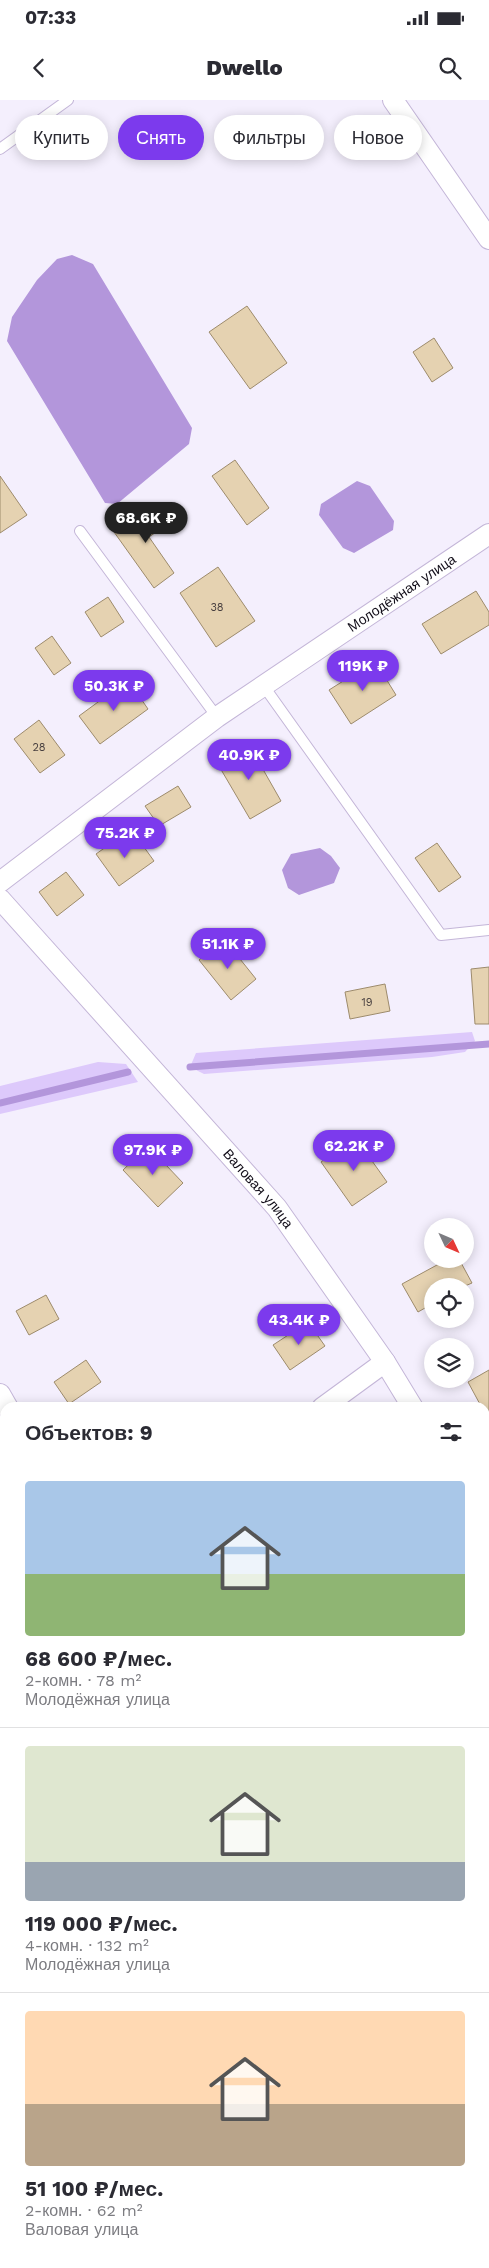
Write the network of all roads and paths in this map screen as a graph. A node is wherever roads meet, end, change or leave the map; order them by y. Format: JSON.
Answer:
{"nodes":[{"id":1,"x":68,"y":100,"type":"edge"},
{"id":2,"x":393,"y":100,"type":"edge"},
{"id":3,"x":0,"y":149,"type":"edge"},
{"id":4,"x":489,"y":239,"type":"edge"},
{"id":5,"x":80,"y":531,"type":"dead end"},
{"id":6,"x":489,"y":534,"type":"edge"},
{"id":7,"x":263,"y":685,"type":"junction"},
{"id":8,"x":217,"y":717,"type":"junction"},
{"id":9,"x":0,"y":882,"type":"edge"},
{"id":10,"x":0,"y":898,"type":"edge"},
{"id":11,"x":489,"y":930,"type":"edge"},
{"id":12,"x":386,"y":1362,"type":"junction"},
{"id":13,"x":330,"y":1402,"type":"edge"},
{"id":14,"x":409,"y":1402,"type":"edge"}],
"edges":[{"from":1,"to":3,"type":"lane"},
{"from":2,"to":4,"type":"street"},
{"from":5,"to":8,"type":"lane"},
{"from":6,"to":7,"type":"street","name":"Молодёжная улица"},
{"from":7,"to":8,"type":"street","name":"Молодёжная улица"},
{"from":7,"to":11,"type":"lane"},
{"from":8,"to":9,"type":"street","name":"Молодёжная улица"},
{"from":10,"to":12,"type":"street","name":"Валовая улица"},
{"from":12,"to":13,"type":"street"},
{"from":12,"to":14,"type":"street","name":"Валовая улица"}]}
